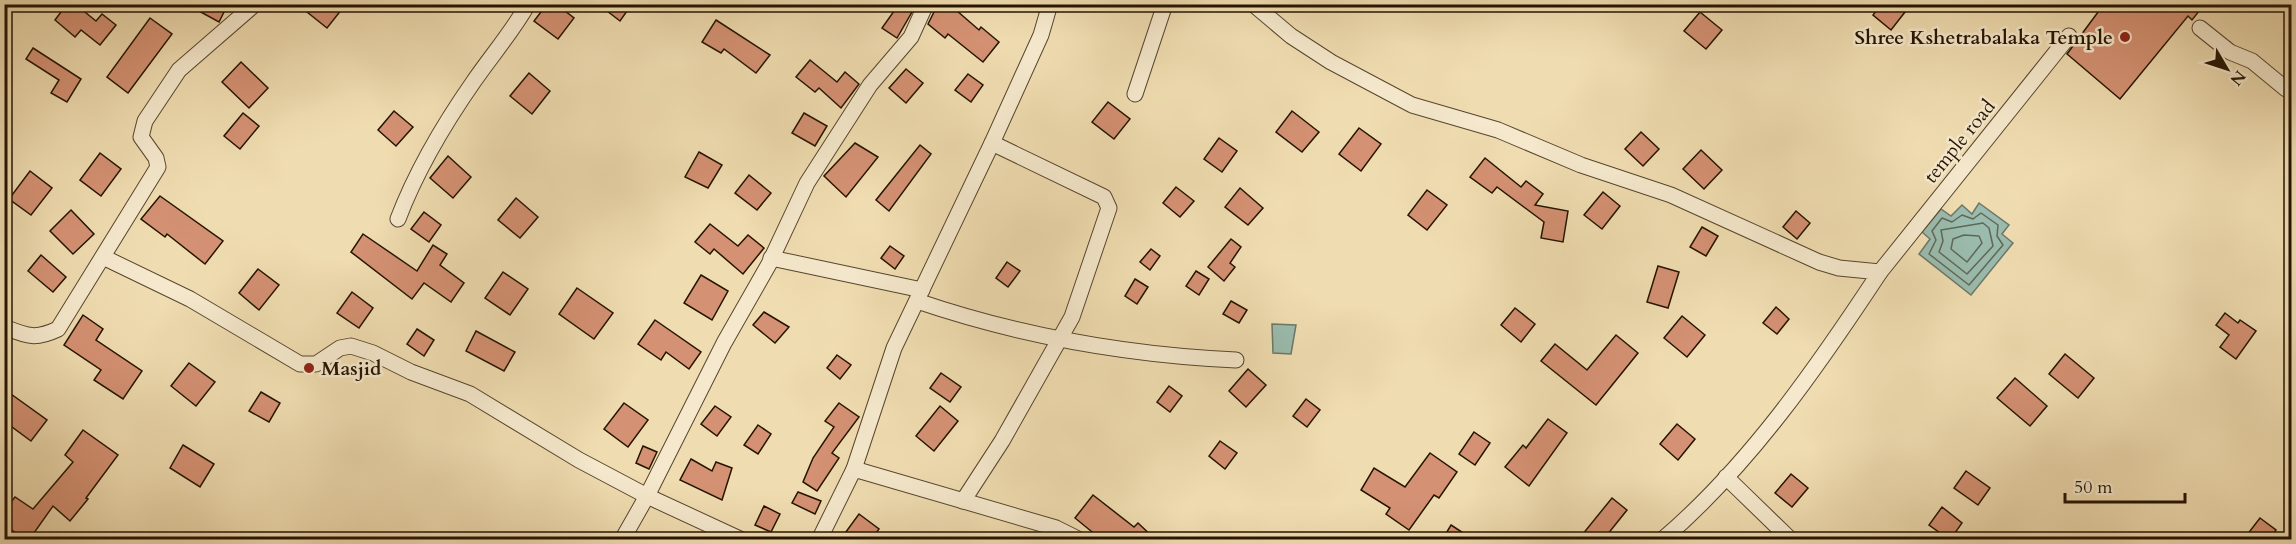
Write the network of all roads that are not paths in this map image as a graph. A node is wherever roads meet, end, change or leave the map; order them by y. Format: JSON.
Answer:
{"nodes":[{"id":1,"x":255,"y":4,"type":"edge"},
{"id":2,"x":528,"y":4,"type":"edge"},
{"id":3,"x":926,"y":4,"type":"edge"},
{"id":4,"x":1050,"y":4,"type":"edge"},
{"id":5,"x":1165,"y":4,"type":"edge"},
{"id":6,"x":1253,"y":4,"type":"edge"},
{"id":7,"x":2200,"y":28,"type":"dead end"},
{"id":8,"x":2069,"y":36,"type":"dead end"},
{"id":9,"x":2292,"y":85,"type":"edge"},
{"id":10,"x":1135,"y":94,"type":"dead end"},
{"id":11,"x":992,"y":143,"type":"junction"},
{"id":12,"x":398,"y":219,"type":"dead end"},
{"id":13,"x":103,"y":257,"type":"junction"},
{"id":14,"x":771,"y":258,"type":"junction"},
{"id":15,"x":1880,"y":272,"type":"junction"},
{"id":16,"x":919,"y":295,"type":"junction"},
{"id":17,"x":4,"y":327,"type":"edge"},
{"id":18,"x":1060,"y":340,"type":"junction"},
{"id":19,"x":1236,"y":360,"type":"dead end"},
{"id":20,"x":854,"y":469,"type":"junction"},
{"id":21,"x":1726,"y":477,"type":"junction"},
{"id":22,"x":647,"y":496,"type":"junction"},
{"id":23,"x":963,"y":501,"type":"junction"},
{"id":24,"x":622,"y":540,"type":"edge"},
{"id":25,"x":742,"y":540,"type":"edge"},
{"id":26,"x":819,"y":540,"type":"edge"},
{"id":27,"x":1080,"y":540,"type":"edge"},
{"id":28,"x":1662,"y":540,"type":"edge"},
{"id":29,"x":1791,"y":540,"type":"edge"}],
"edges":[{"from":1,"to":13,"type":"street"},
{"from":2,"to":12,"type":"street"},
{"from":3,"to":14,"type":"street"},
{"from":4,"to":11,"type":"street"},
{"from":5,"to":10,"type":"street"},
{"from":6,"to":15,"type":"street"},
{"from":7,"to":9,"type":"street"},
{"from":8,"to":15,"type":"street","name":"temple road"},
{"from":11,"to":16,"type":"street"},
{"from":11,"to":18,"type":"street"},
{"from":13,"to":17,"type":"street"},
{"from":13,"to":22,"type":"street"},
{"from":14,"to":16,"type":"street"},
{"from":14,"to":22,"type":"street"},
{"from":15,"to":21,"type":"street","name":"temple road"},
{"from":16,"to":18,"type":"street"},
{"from":16,"to":20,"type":"street"},
{"from":18,"to":19,"type":"street"},
{"from":18,"to":23,"type":"street"},
{"from":20,"to":23,"type":"street"},
{"from":20,"to":26,"type":"street"},
{"from":21,"to":28,"type":"street","name":"temple road"},
{"from":21,"to":29,"type":"street"},
{"from":22,"to":24,"type":"street"},
{"from":22,"to":25,"type":"street"},
{"from":23,"to":27,"type":"street"}]}
